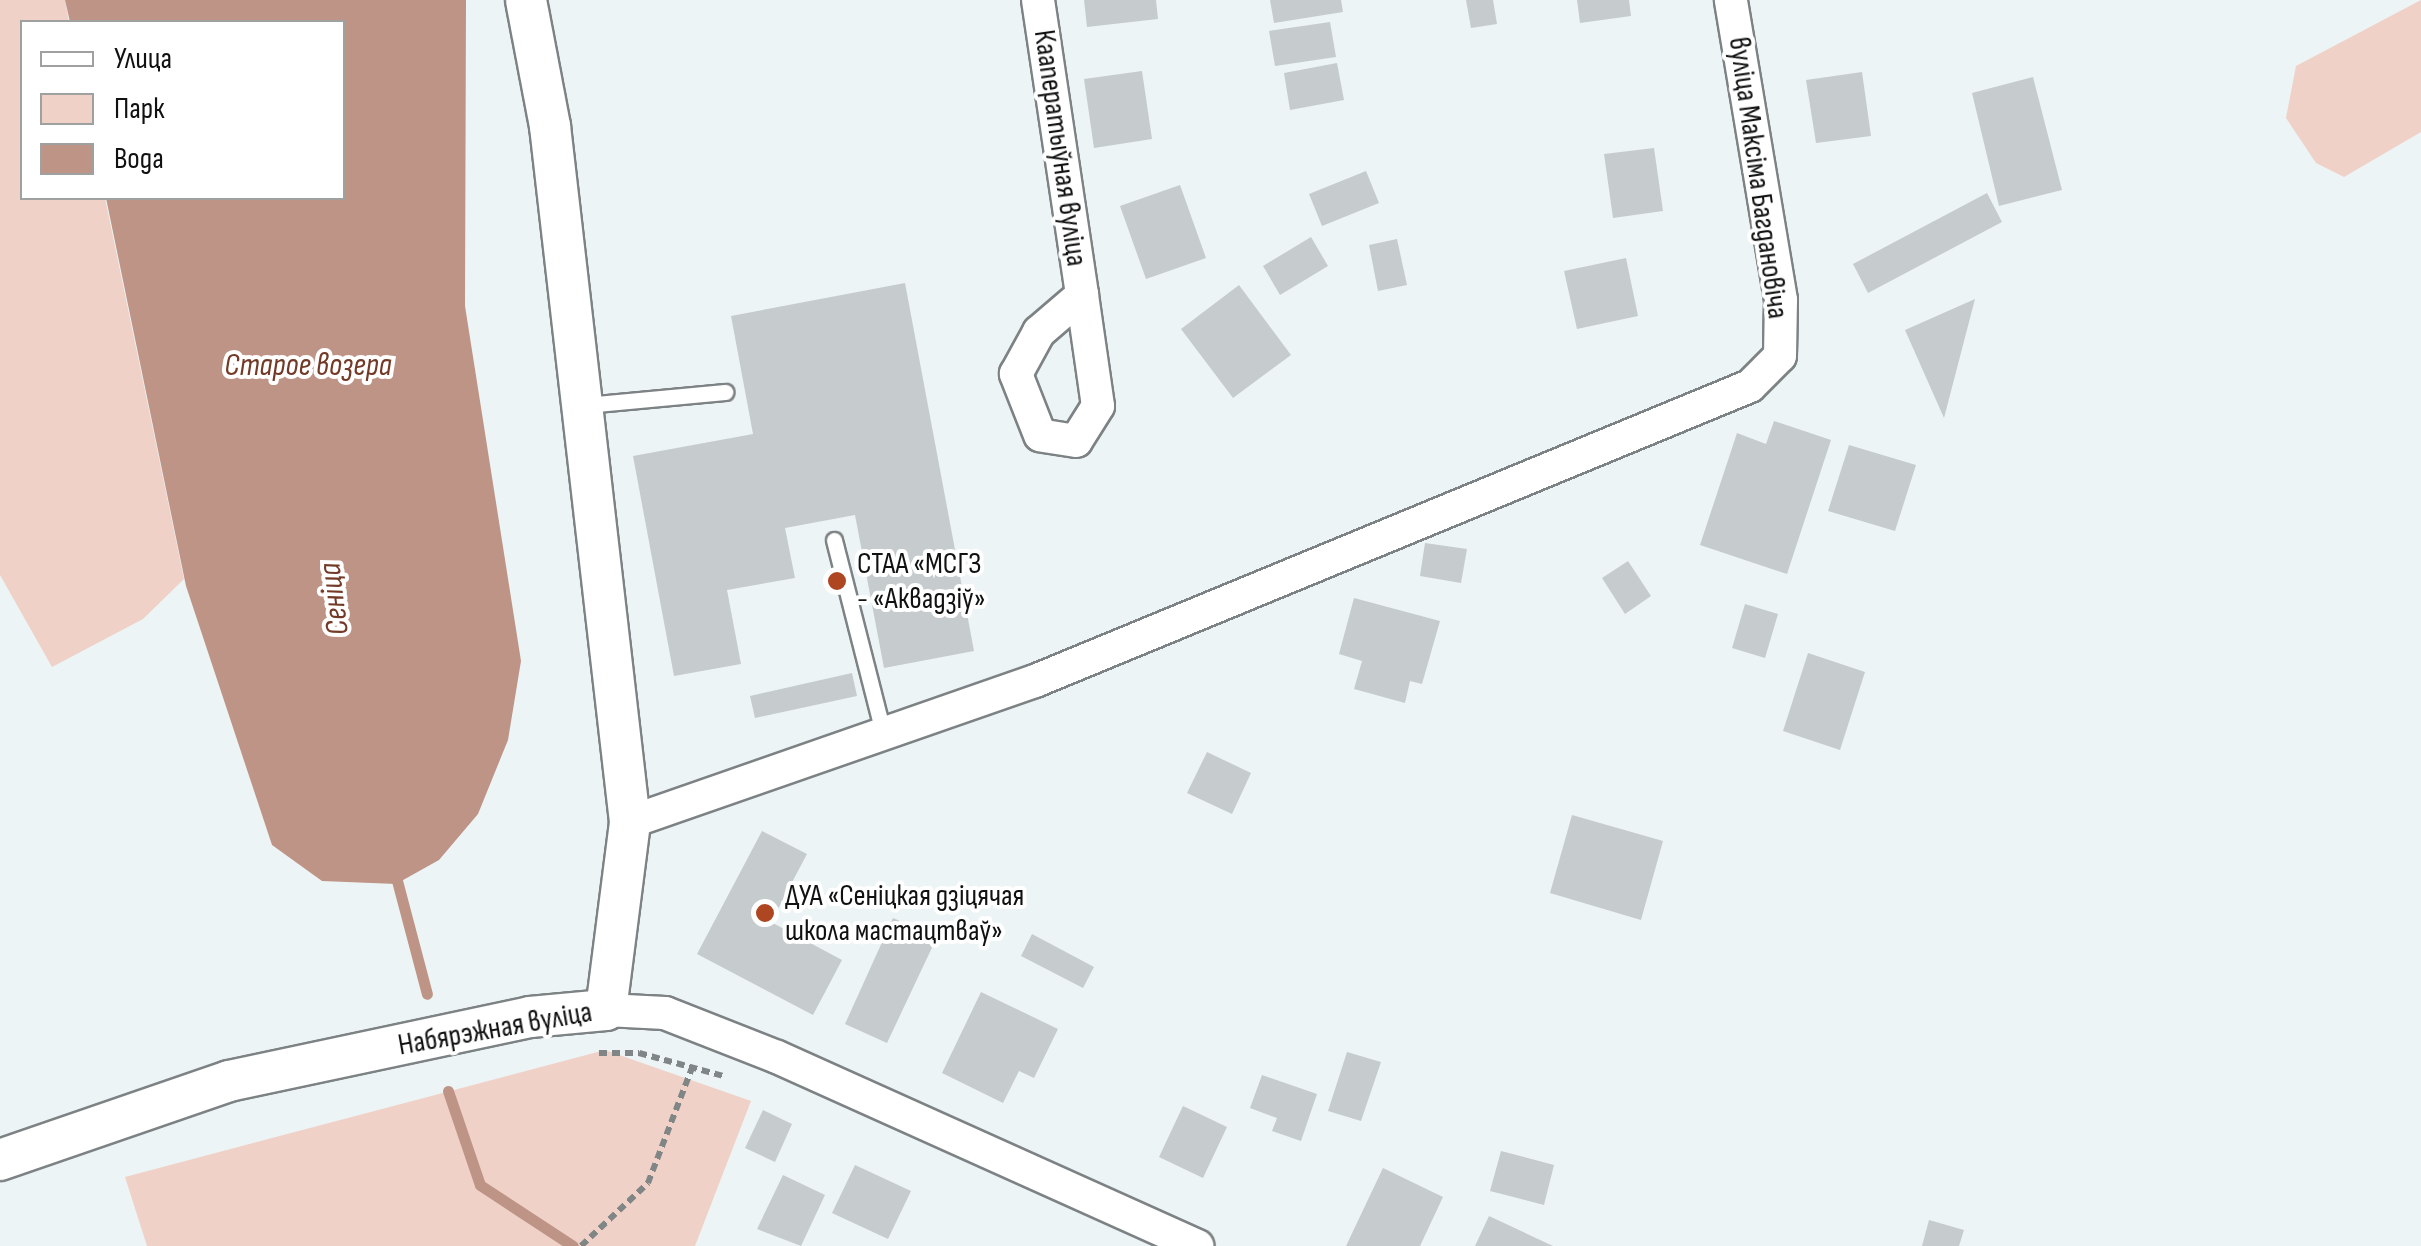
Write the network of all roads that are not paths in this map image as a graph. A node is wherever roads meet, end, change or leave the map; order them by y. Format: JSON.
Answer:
{"nodes":[{"id":1,"x":526,"y":0,"type":"edge"},
{"id":2,"x":1038,"y":0,"type":"edge"},
{"id":3,"x":1731,"y":0,"type":"edge"},
{"id":4,"x":1082,"y":295,"type":"dead end"},
{"id":5,"x":725,"y":392,"type":"dead end"},
{"id":6,"x":583,"y":406,"type":"junction"},
{"id":7,"x":834,"y":540,"type":"dead end"},
{"id":8,"x":882,"y":728,"type":"junction"},
{"id":9,"x":630,"y":822,"type":"junction"},
{"id":10,"x":606,"y":1010,"type":"junction"},
{"id":11,"x":0,"y":1160,"type":"edge"},
{"id":12,"x":1198,"y":1246,"type":"edge"}],
"edges":[{"from":1,"to":6,"type":"street"},
{"from":2,"to":4,"type":"street","name":"Кааператыўная вуліца"},
{"from":3,"to":8,"type":"street","name":"вуліца Максіма Багдановіча"},
{"from":5,"to":6,"type":"lane"},
{"from":6,"to":9,"type":"street"},
{"from":7,"to":8,"type":"lane"},
{"from":8,"to":9,"type":"street"},
{"from":9,"to":10,"type":"street"},
{"from":10,"to":11,"type":"street","name":"Набярэжная вуліца"},
{"from":10,"to":12,"type":"street","name":"Набярэжная вуліца"}]}
